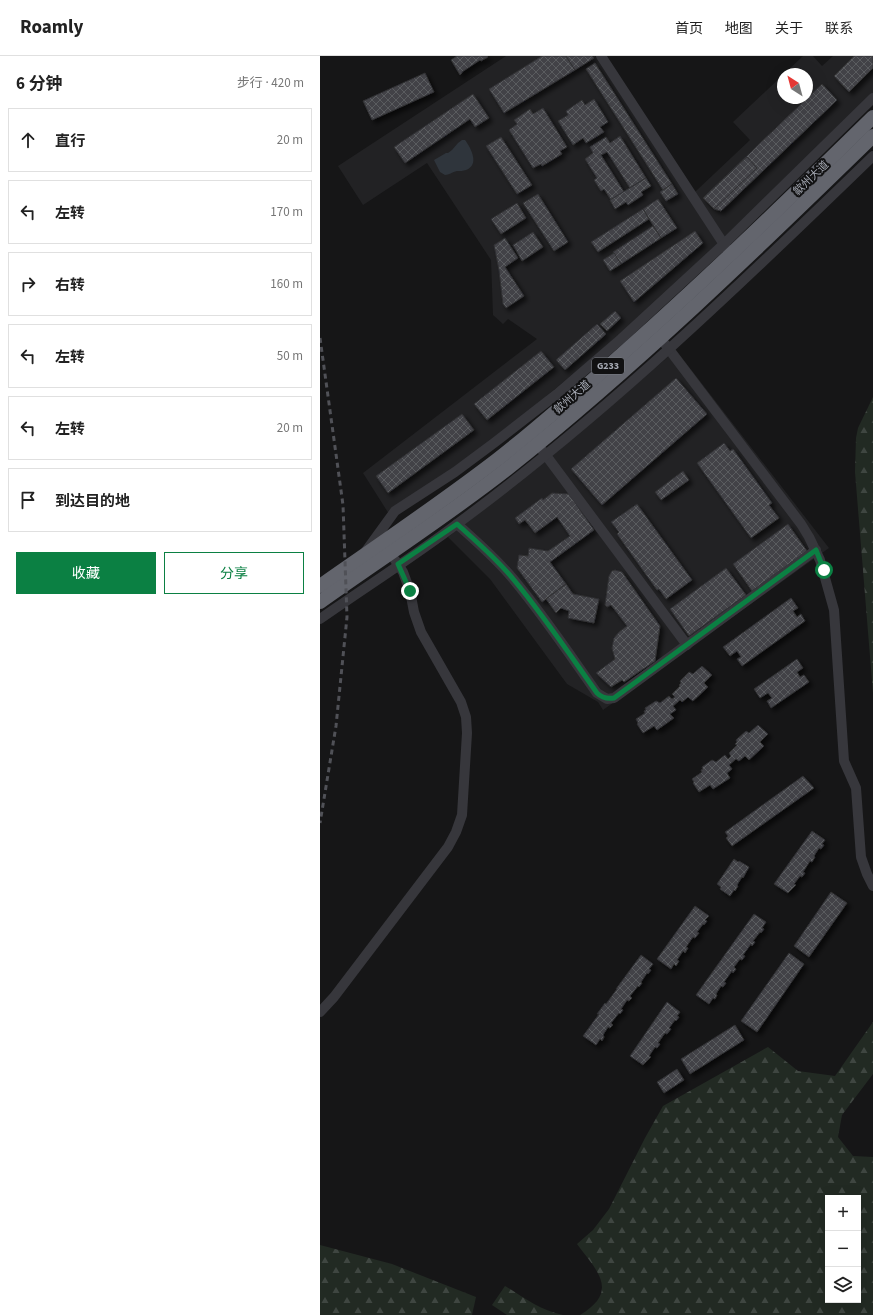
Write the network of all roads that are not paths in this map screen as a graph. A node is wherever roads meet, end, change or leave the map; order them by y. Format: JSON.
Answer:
{"nodes":[{"id":1,"x":601,"y":56,"type":"edge"},
{"id":2,"x":873,"y":98,"type":"edge"},
{"id":3,"x":873,"y":117,"type":"edge"},
{"id":4,"x":873,"y":136,"type":"edge"},
{"id":5,"x":873,"y":156,"type":"edge"},
{"id":6,"x":727,"y":249,"type":"junction"},
{"id":7,"x":660,"y":338,"type":"junction"},
{"id":8,"x":669,"y":349,"type":"junction"},
{"id":9,"x":542,"y":449,"type":"junction"},
{"id":10,"x":457,"y":524,"type":"junction"},
{"id":11,"x":816,"y":550,"type":"junction"},
{"id":12,"x":390,"y":553,"type":"junction"},
{"id":13,"x":398,"y":564,"type":"junction"},
{"id":14,"x":320,"y":586,"type":"edge"},
{"id":15,"x":320,"y":602,"type":"edge"},
{"id":16,"x":320,"y":619,"type":"edge"},
{"id":17,"x":687,"y":645,"type":"junction"},
{"id":18,"x":873,"y":886,"type":"edge"},
{"id":19,"x":320,"y":1012,"type":"edge"}],
"edges":[{"from":1,"to":6,"type":"street"},
{"from":2,"to":6,"type":"street"},
{"from":3,"to":6,"type":"highway","name":"歙州大道","number":"G233"},
{"from":4,"to":7,"type":"highway","name":"歙州大道","number":"G233"},
{"from":5,"to":8,"type":"street"},
{"from":6,"to":14,"type":"highway","name":"歙州大道","number":"G233"},
{"from":7,"to":8,"type":"street"},
{"from":7,"to":9,"type":"highway","name":"歙州大道","number":"G233"},
{"from":8,"to":9,"type":"street"},
{"from":8,"to":11,"type":"street"},
{"from":9,"to":10,"type":"street"},
{"from":9,"to":12,"type":"highway","name":"歙州大道","number":"G233"},
{"from":9,"to":17,"type":"street"},
{"from":10,"to":13,"type":"street"},
{"from":10,"to":17,"type":"street"},
{"from":11,"to":17,"type":"street"},
{"from":11,"to":18,"type":"street"},
{"from":12,"to":13,"type":"street"},
{"from":12,"to":15,"type":"highway","name":"歙州大道","number":"G233"},
{"from":13,"to":16,"type":"street"},
{"from":13,"to":19,"type":"street"}]}
